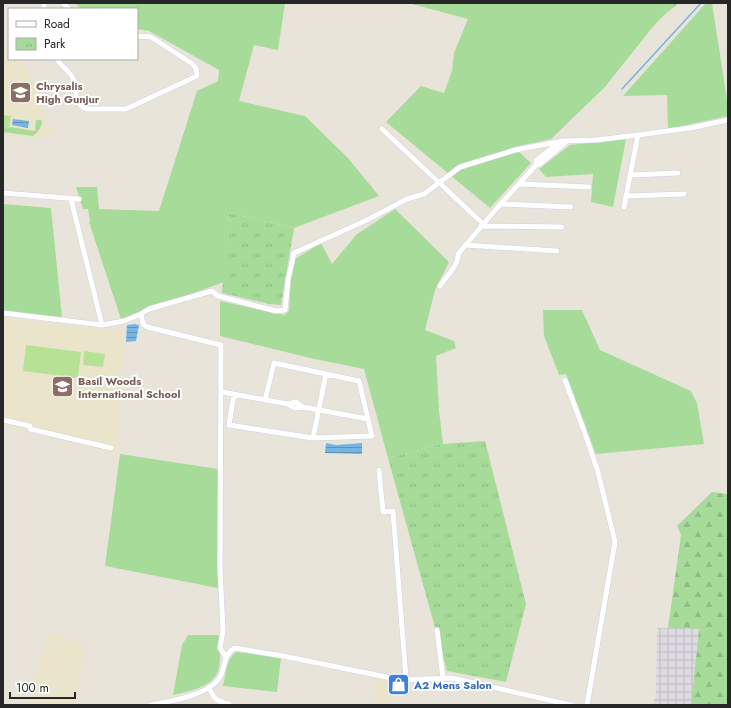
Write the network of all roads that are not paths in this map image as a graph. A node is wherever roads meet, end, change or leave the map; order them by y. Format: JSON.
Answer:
{"nodes":[{"id":1,"x":138,"y":36,"type":"edge"},
{"id":2,"x":58,"y":60,"type":"edge"},
{"id":3,"x":728,"y":120,"type":"edge"},
{"id":4,"x":382,"y":129,"type":"dead end"},
{"id":5,"x":638,"y":135,"type":"junction"},
{"id":6,"x":566,"y":141,"type":"junction"},
{"id":7,"x":560,"y":142,"type":"junction"},
{"id":8,"x":536,"y":166,"type":"junction"},
{"id":9,"x":678,"y":173,"type":"dead end"},
{"id":10,"x":630,"y":175,"type":"junction"},
{"id":11,"x":438,"y":182,"type":"junction"},
{"id":12,"x":519,"y":184,"type":"junction"},
{"id":13,"x":589,"y":187,"type":"dead end"},
{"id":14,"x":3,"y":193,"type":"edge"},
{"id":15,"x":684,"y":194,"type":"dead end"},
{"id":16,"x":626,"y":196,"type":"junction"},
{"id":17,"x":71,"y":199,"type":"junction"},
{"id":18,"x":79,"y":199,"type":"dead end"},
{"id":19,"x":500,"y":204,"type":"junction"},
{"id":20,"x":571,"y":207,"type":"dead end"},
{"id":21,"x":624,"y":207,"type":"dead end"},
{"id":22,"x":481,"y":223,"type":"junction"},
{"id":23,"x":562,"y":227,"type":"dead end"},
{"id":24,"x":465,"y":246,"type":"junction"},
{"id":25,"x":557,"y":251,"type":"dead end"},
{"id":26,"x":440,"y":286,"type":"dead end"},
{"id":27,"x":3,"y":313,"type":"edge"},
{"id":28,"x":141,"y":314,"type":"junction"},
{"id":29,"x":102,"y":325,"type":"junction"},
{"id":30,"x":326,"y":374,"type":"junction"},
{"id":31,"x":565,"y":380,"type":"dead end"},
{"id":32,"x":222,"y":392,"type":"junction"},
{"id":33,"x":234,"y":394,"type":"junction"},
{"id":34,"x":266,"y":400,"type":"junction"},
{"id":35,"x":319,"y":410,"type":"junction"},
{"id":36,"x":368,"y":419,"type":"junction"},
{"id":37,"x":3,"y":420,"type":"edge"},
{"id":38,"x":313,"y":438,"type":"junction"},
{"id":39,"x":111,"y":448,"type":"dead end"},
{"id":40,"x":380,"y":470,"type":"dead end"},
{"id":41,"x":437,"y":630,"type":"dead end"},
{"id":42,"x":226,"y":657,"type":"junction"},
{"id":43,"x":443,"y":678,"type":"junction"},
{"id":44,"x":406,"y":679,"type":"junction"},
{"id":45,"x":209,"y":688,"type":"junction"},
{"id":46,"x":176,"y":702,"type":"edge"},
{"id":47,"x":229,"y":704,"type":"edge"},
{"id":48,"x":151,"y":705,"type":"edge"},
{"id":49,"x":571,"y":705,"type":"edge"},
{"id":50,"x":587,"y":705,"type":"edge"}],
"edges":[{"from":1,"to":2,"type":"street"},
{"from":3,"to":5,"type":"street"},
{"from":4,"to":11,"type":"street"},
{"from":5,"to":6,"type":"street"},
{"from":5,"to":10,"type":"street"},
{"from":6,"to":7,"type":"street"},
{"from":6,"to":8,"type":"street"},
{"from":7,"to":8,"type":"street"},
{"from":7,"to":11,"type":"street"},
{"from":8,"to":12,"type":"street"},
{"from":9,"to":10,"type":"street"},
{"from":10,"to":16,"type":"street"},
{"from":11,"to":22,"type":"street"},
{"from":11,"to":28,"type":"street"},
{"from":12,"to":13,"type":"street"},
{"from":12,"to":19,"type":"street"},
{"from":14,"to":17,"type":"street"},
{"from":15,"to":16,"type":"street"},
{"from":16,"to":21,"type":"street"},
{"from":17,"to":18,"type":"street"},
{"from":17,"to":29,"type":"street"},
{"from":19,"to":20,"type":"street"},
{"from":19,"to":22,"type":"street"},
{"from":22,"to":23,"type":"street"},
{"from":22,"to":24,"type":"street"},
{"from":24,"to":25,"type":"street"},
{"from":24,"to":26,"type":"street"},
{"from":27,"to":29,"type":"street"},
{"from":28,"to":29,"type":"street"},
{"from":28,"to":32,"type":"street"},
{"from":30,"to":34,"type":"street"},
{"from":30,"to":35,"type":"street"},
{"from":30,"to":36,"type":"street"},
{"from":31,"to":50,"type":"street"},
{"from":32,"to":33,"type":"street"},
{"from":32,"to":42,"type":"street"},
{"from":33,"to":34,"type":"street"},
{"from":33,"to":38,"type":"street"},
{"from":34,"to":35,"type":"street"},
{"from":35,"to":36,"type":"street"},
{"from":35,"to":38,"type":"street"},
{"from":36,"to":38,"type":"street"},
{"from":37,"to":39,"type":"street"},
{"from":40,"to":44,"type":"street"},
{"from":41,"to":43,"type":"street"},
{"from":42,"to":44,"type":"street"},
{"from":42,"to":45,"type":"street"},
{"from":43,"to":44,"type":"street"},
{"from":43,"to":49,"type":"street"},
{"from":45,"to":46,"type":"street"},
{"from":45,"to":47,"type":"street"},
{"from":46,"to":48,"type":"street"}]}
